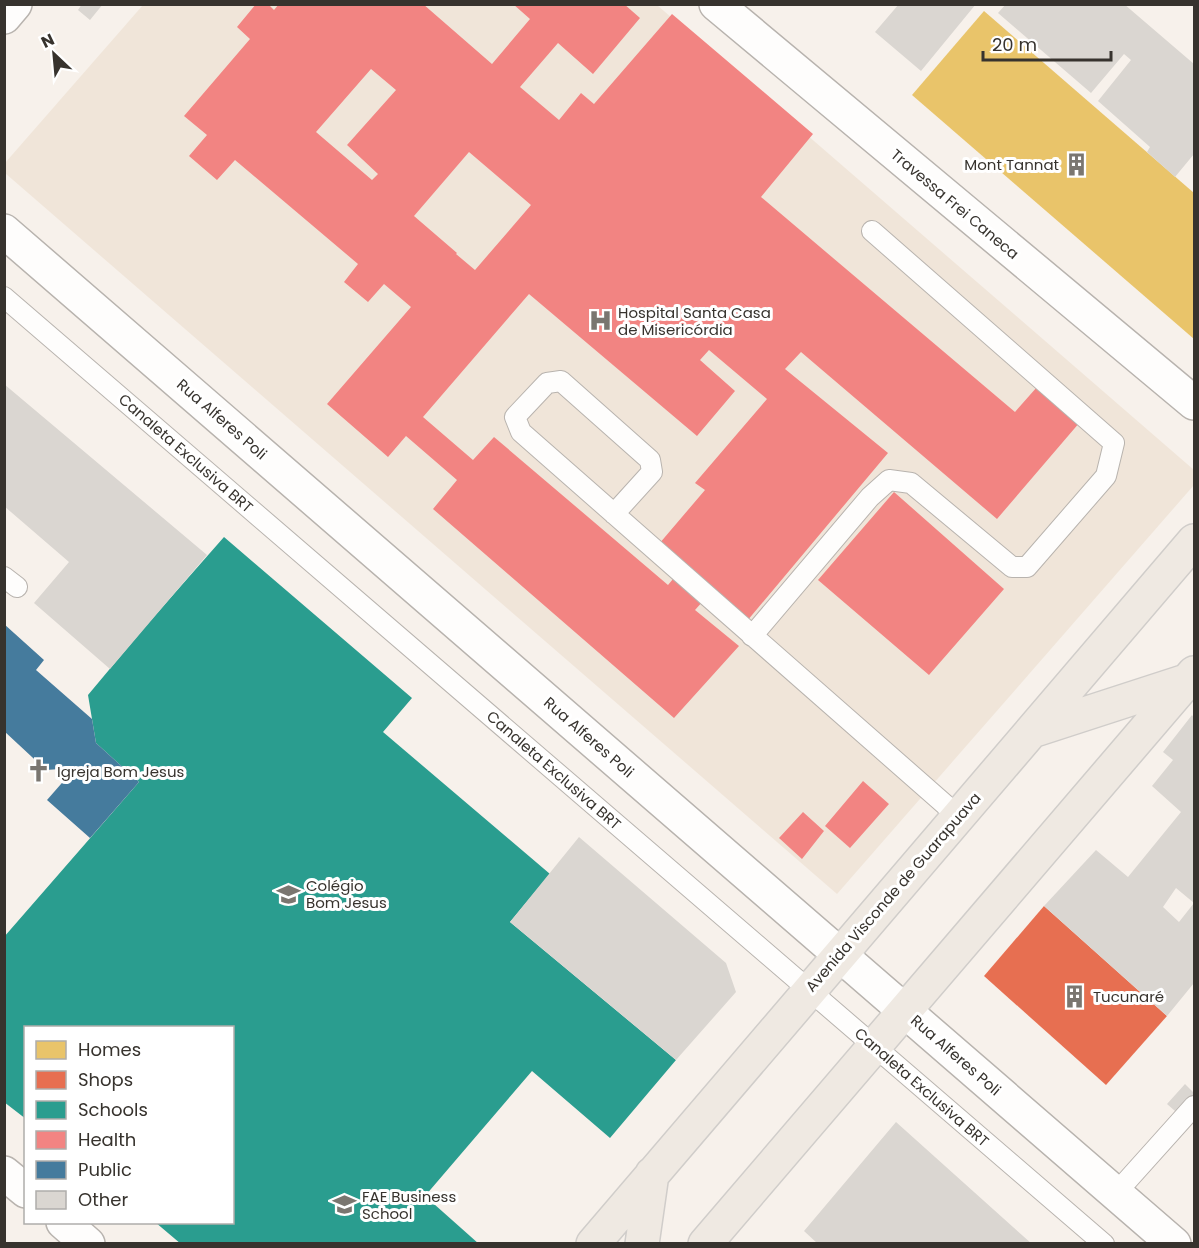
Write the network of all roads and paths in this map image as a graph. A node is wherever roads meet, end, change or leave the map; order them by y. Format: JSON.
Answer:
{"nodes":[{"id":1,"x":15,"y":4,"type":"edge"},
{"id":2,"x":716,"y":4,"type":"edge"},
{"id":3,"x":4,"y":17,"type":"edge"},
{"id":4,"x":4,"y":231,"type":"edge"},
{"id":5,"x":872,"y":231,"type":"dead end"},
{"id":6,"x":4,"y":297,"type":"edge"},
{"id":7,"x":1194,"y":403,"type":"edge"},
{"id":8,"x":614,"y":514,"type":"junction"},
{"id":9,"x":1194,"y":541,"type":"edge"},
{"id":10,"x":752,"y":636,"type":"junction"},
{"id":11,"x":1192,"y":677,"type":"edge"},
{"id":12,"x":1032,"y":731,"type":"junction"},
{"id":13,"x":958,"y":816,"type":"junction"},
{"id":14,"x":840,"y":955,"type":"junction"},
{"id":15,"x":809,"y":990,"type":"junction"},
{"id":16,"x":905,"y":1011,"type":"junction"},
{"id":17,"x":874,"y":1046,"type":"junction"},
{"id":18,"x":1194,"y":1106,"type":"edge"},
{"id":19,"x":4,"y":1173,"type":"edge"},
{"id":20,"x":652,"y":1174,"type":"junction"},
{"id":21,"x":24,"y":1189,"type":"edge"},
{"id":22,"x":1116,"y":1193,"type":"junction"},
{"id":23,"x":65,"y":1224,"type":"edge"},
{"id":24,"x":88,"y":1244,"type":"edge"},
{"id":25,"x":593,"y":1244,"type":"edge"},
{"id":26,"x":642,"y":1244,"type":"edge"},
{"id":27,"x":705,"y":1244,"type":"edge"},
{"id":28,"x":1104,"y":1244,"type":"edge"},
{"id":29,"x":1174,"y":1244,"type":"edge"}],
"edges":[{"from":1,"to":3,"type":"street"},
{"from":2,"to":7,"type":"street","name":"Travessa Frei Caneca"},
{"from":4,"to":14,"type":"street","name":"Rua Alferes Poli"},
{"from":5,"to":10,"type":"lane"},
{"from":6,"to":15,"type":"lane","name":"Canaleta Exclusiva BRT"},
{"from":8,"to":8,"type":"lane"},
{"from":8,"to":10,"type":"lane"},
{"from":9,"to":12,"type":"main road","name":"Avenida Visconde de Guarapuava"},
{"from":10,"to":13,"type":"lane"},
{"from":11,"to":12,"type":"main road"},
{"from":11,"to":16,"type":"main road"},
{"from":12,"to":13,"type":"main road","name":"Avenida Visconde de Guarapuava"},
{"from":13,"to":14,"type":"main road","name":"Avenida Visconde de Guarapuava"},
{"from":14,"to":15,"type":"main road","name":"Avenida Visconde de Guarapuava"},
{"from":14,"to":16,"type":"street","name":"Rua Alferes Poli"},
{"from":15,"to":17,"type":"lane","name":"Canaleta Exclusiva BRT"},
{"from":15,"to":20,"type":"main road","name":"Avenida Visconde de Guarapuava"},
{"from":16,"to":17,"type":"main road"},
{"from":16,"to":22,"type":"street","name":"Rua Alferes Poli"},
{"from":17,"to":27,"type":"main road"},
{"from":17,"to":28,"type":"lane","name":"Canaleta Exclusiva BRT"},
{"from":18,"to":22,"type":"lane"},
{"from":19,"to":21,"type":"street"},
{"from":20,"to":25,"type":"main road","name":"Avenida Visconde de Guarapuava"},
{"from":20,"to":26,"type":"main road"},
{"from":22,"to":29,"type":"street","name":"Rua Alferes Poli"},
{"from":23,"to":24,"type":"street"}]}
